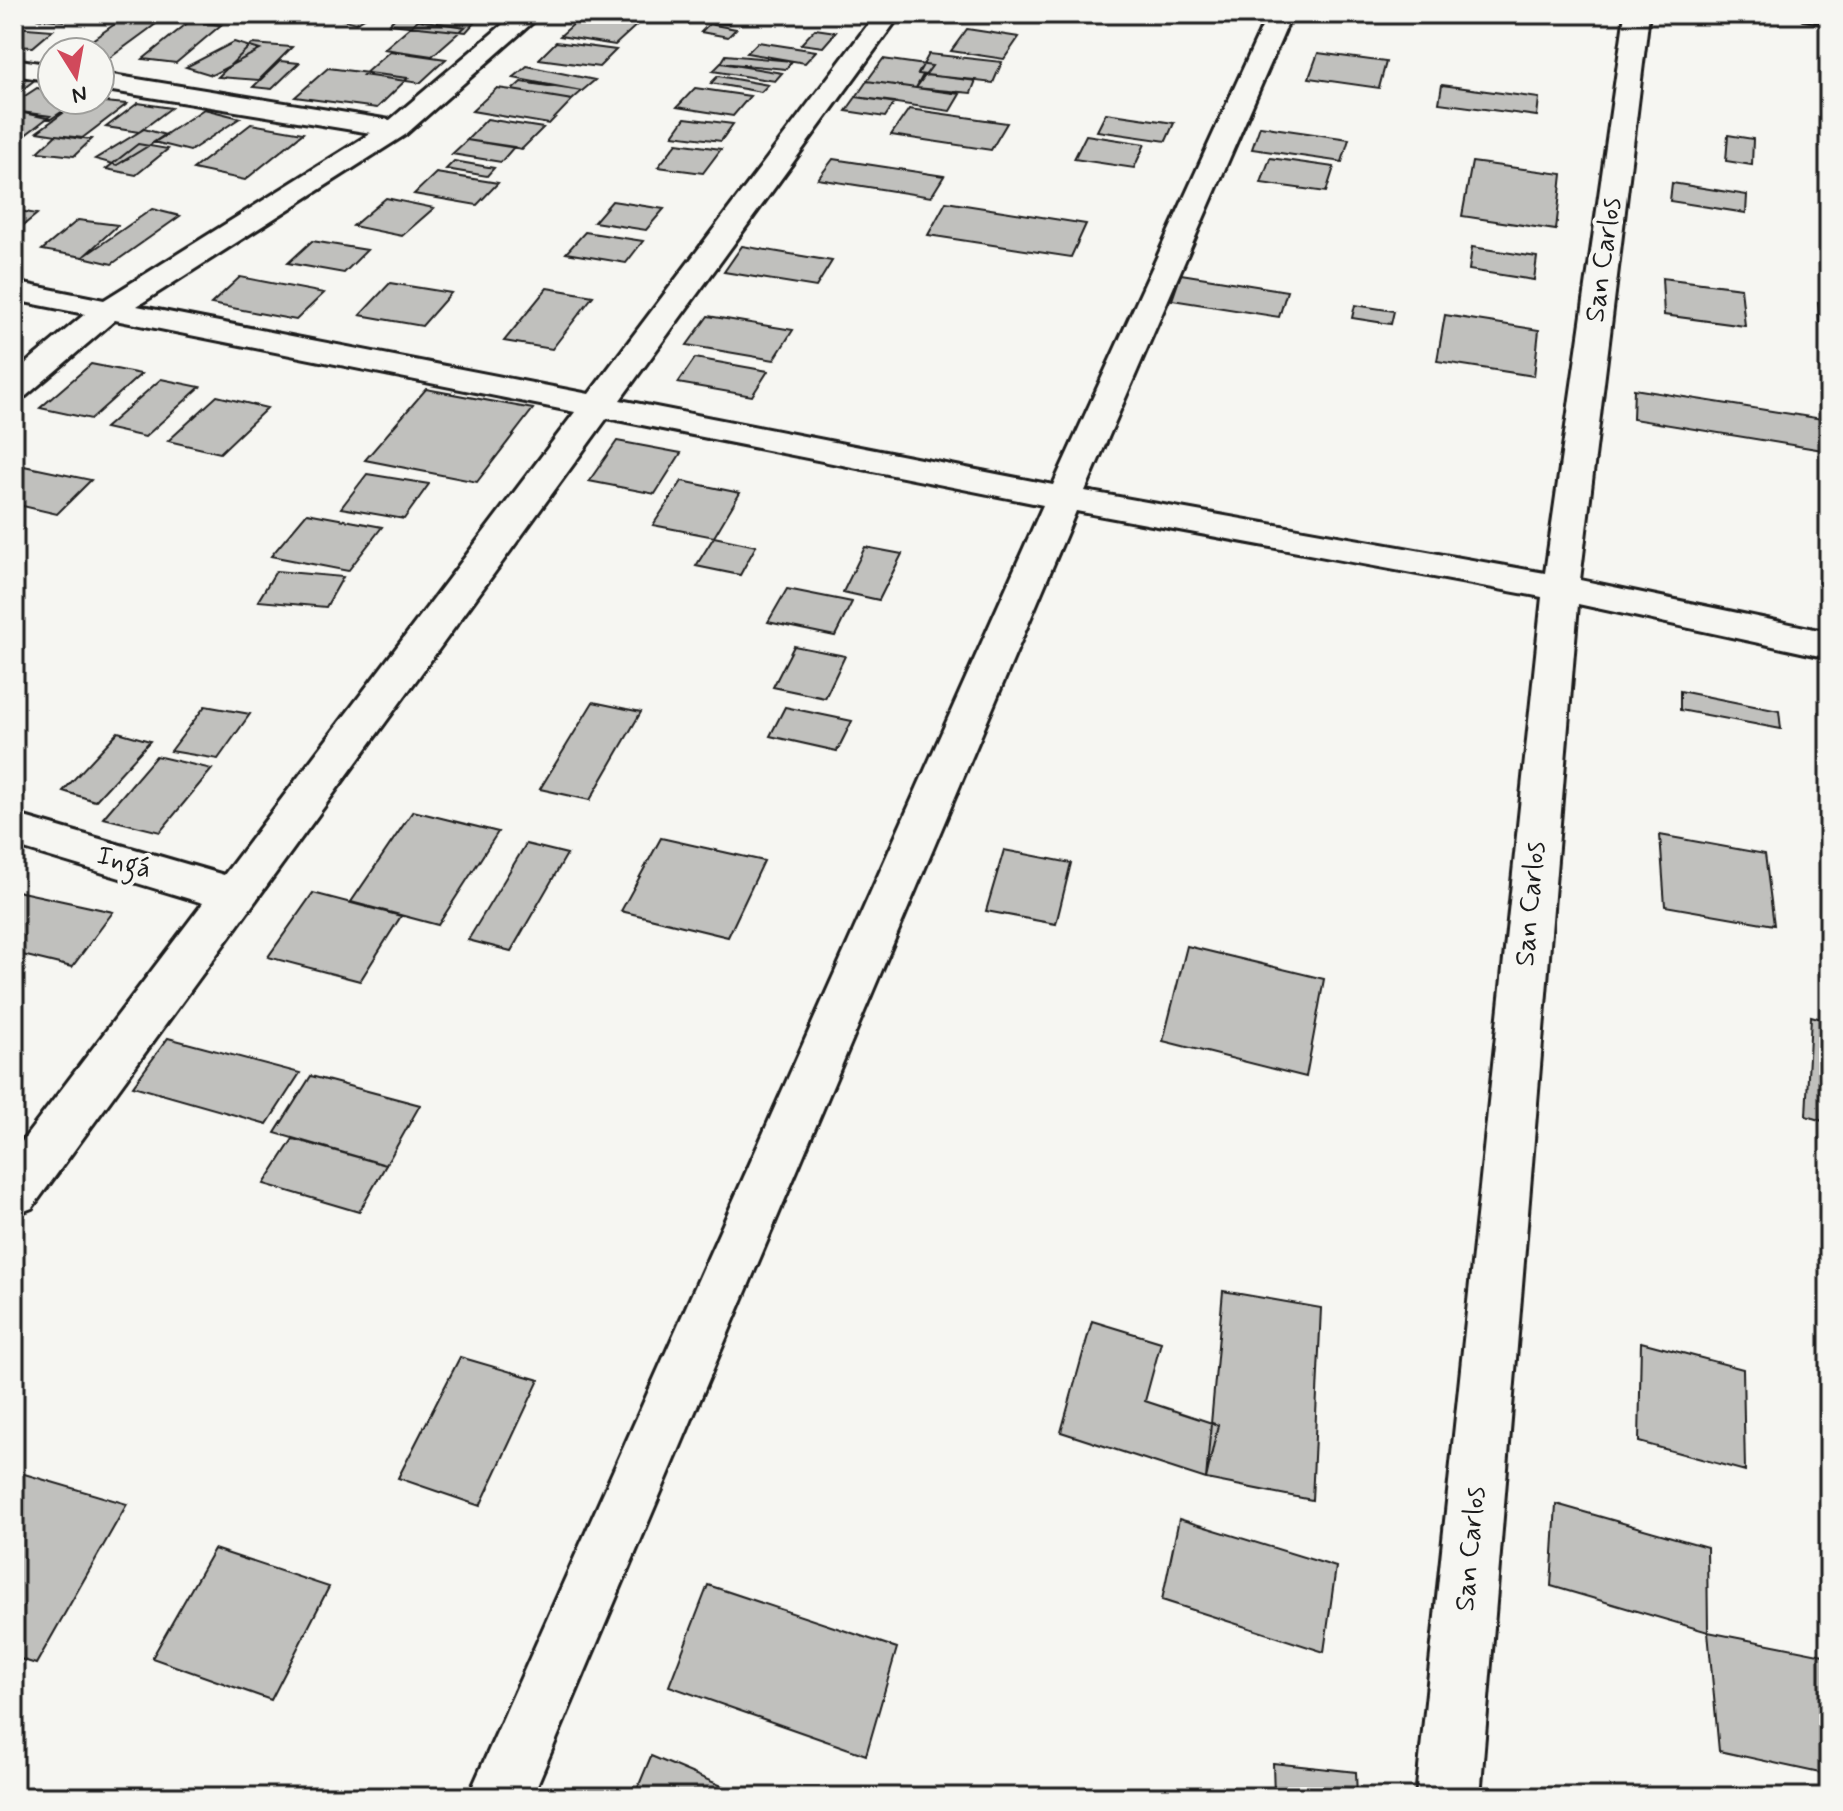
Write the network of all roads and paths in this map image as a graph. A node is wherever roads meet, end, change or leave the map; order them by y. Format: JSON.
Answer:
{"nodes":[{"id":1,"x":530,"y":14,"type":"edge"},
{"id":2,"x":889,"y":14,"type":"edge"},
{"id":3,"x":1280,"y":14,"type":"edge"},
{"id":4,"x":1637,"y":14,"type":"edge"},
{"id":5,"x":1812,"y":14,"type":"edge"},
{"id":6,"x":1829,"y":16,"type":"edge"},
{"id":7,"x":14,"y":67,"type":"edge"},
{"id":8,"x":36,"y":70,"type":"edge"},
{"id":9,"x":116,"y":84,"type":"edge"},
{"id":10,"x":396,"y":129,"type":"junction"},
{"id":11,"x":14,"y":291,"type":"edge"},
{"id":12,"x":109,"y":310,"type":"junction"},
{"id":13,"x":14,"y":389,"type":"edge"},
{"id":14,"x":598,"y":407,"type":"junction"},
{"id":15,"x":1064,"y":498,"type":"junction"},
{"id":16,"x":1561,"y":588,"type":"junction"},
{"id":17,"x":1829,"y":645,"type":"edge"},
{"id":18,"x":14,"y":830,"type":"edge"},
{"id":19,"x":235,"y":895,"type":"junction"},
{"id":20,"x":14,"y":1192,"type":"edge"},
{"id":21,"x":500,"y":1797,"type":"edge"},
{"id":22,"x":1448,"y":1797,"type":"edge"}],
"edges":[{"from":1,"to":10,"type":"street"},
{"from":2,"to":14,"type":"street"},
{"from":3,"to":15,"type":"street"},
{"from":4,"to":16,"type":"street","name":"San Carlos"},
{"from":5,"to":6,"type":"street"},
{"from":7,"to":8,"type":"street"},
{"from":9,"to":10,"type":"street"},
{"from":10,"to":12,"type":"street"},
{"from":11,"to":12,"type":"street"},
{"from":12,"to":13,"type":"street"},
{"from":12,"to":14,"type":"street"},
{"from":14,"to":15,"type":"street"},
{"from":14,"to":19,"type":"street"},
{"from":15,"to":16,"type":"street"},
{"from":15,"to":21,"type":"street"},
{"from":16,"to":17,"type":"street"},
{"from":16,"to":22,"type":"street","name":"San Carlos"},
{"from":18,"to":19,"type":"street","name":"Ingá"},
{"from":19,"to":20,"type":"street"}]}
